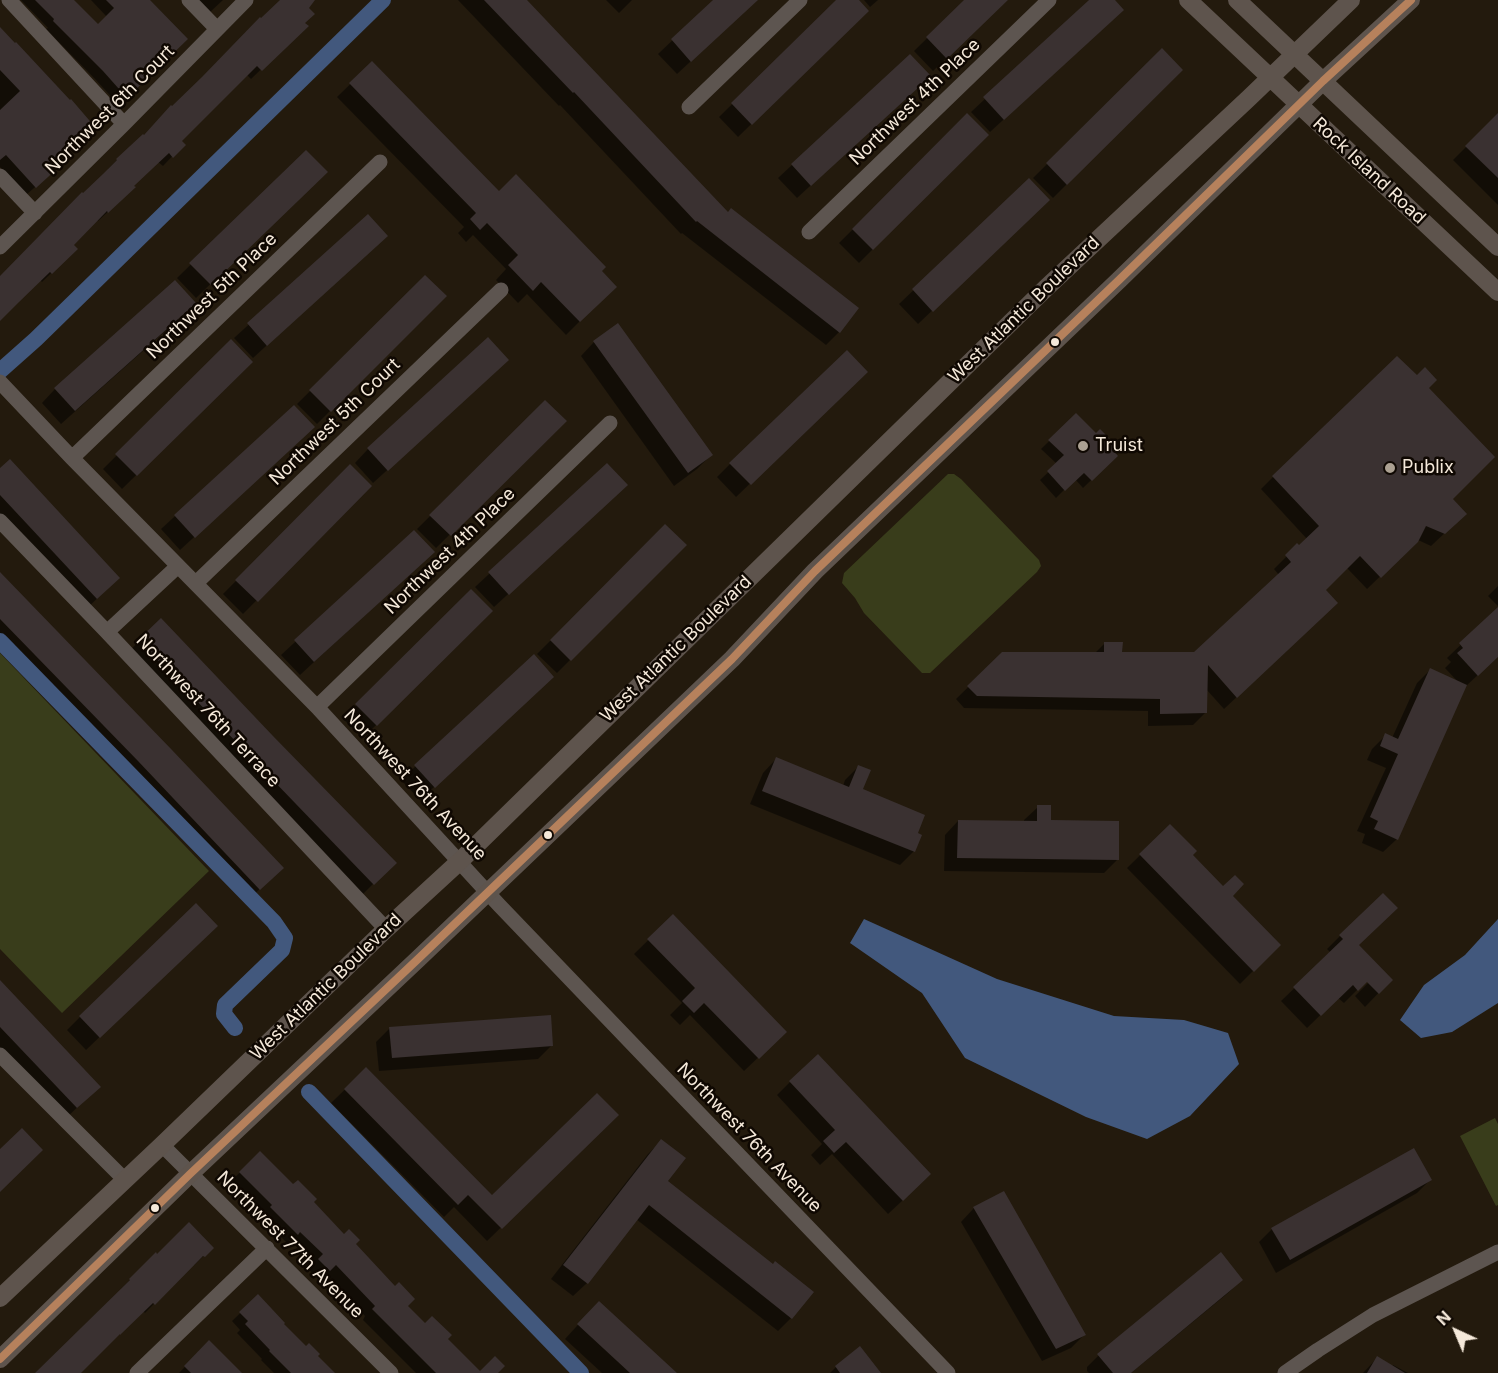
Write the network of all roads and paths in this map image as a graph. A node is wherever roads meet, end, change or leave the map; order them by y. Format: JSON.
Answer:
{"nodes":[{"id":1,"x":9,"y":0,"type":"edge"},
{"id":2,"x":189,"y":0,"type":"edge"},
{"id":3,"x":246,"y":0,"type":"edge"},
{"id":4,"x":800,"y":0,"type":"edge"},
{"id":5,"x":1048,"y":0,"type":"edge"},
{"id":6,"x":1188,"y":0,"type":"edge"},
{"id":7,"x":1237,"y":0,"type":"edge"},
{"id":8,"x":1351,"y":0,"type":"edge"},
{"id":9,"x":1411,"y":0,"type":"edge"},
{"id":10,"x":217,"y":29,"type":"junction"},
{"id":11,"x":1294,"y":54,"type":"junction"},
{"id":12,"x":1269,"y":78,"type":"junction"},
{"id":13,"x":1323,"y":81,"type":"junction"},
{"id":14,"x":1299,"y":106,"type":"junction"},
{"id":15,"x":689,"y":107,"type":"dead end"},
{"id":16,"x":124,"y":124,"type":"junction"},
{"id":17,"x":380,"y":162,"type":"dead end"},
{"id":18,"x":0,"y":176,"type":"edge"},
{"id":19,"x":35,"y":213,"type":"junction"},
{"id":20,"x":809,"y":232,"type":"dead end"},
{"id":21,"x":0,"y":247,"type":"edge"},
{"id":22,"x":1498,"y":247,"type":"edge"},
{"id":23,"x":501,"y":290,"type":"dead end"},
{"id":24,"x":1498,"y":292,"type":"edge"},
{"id":25,"x":5,"y":388,"type":"edge"},
{"id":26,"x":610,"y":423,"type":"dead end"},
{"id":27,"x":72,"y":459,"type":"junction"},
{"id":28,"x":0,"y":521,"type":"edge"},
{"id":29,"x":178,"y":566,"type":"junction"},
{"id":30,"x":196,"y":583,"type":"junction"},
{"id":31,"x":107,"y":632,"type":"junction"},
{"id":32,"x":317,"y":707,"type":"junction"},
{"id":33,"x":460,"y":861,"type":"junction"},
{"id":34,"x":487,"y":892,"type":"junction"},
{"id":35,"x":386,"y":928,"type":"junction"},
{"id":36,"x":0,"y":1054,"type":"edge"},
{"id":37,"x":162,"y":1145,"type":"junction"},
{"id":38,"x":190,"y":1174,"type":"junction"},
{"id":39,"x":125,"y":1180,"type":"junction"},
{"id":40,"x":267,"y":1248,"type":"junction"},
{"id":41,"x":1498,"y":1252,"type":"edge"},
{"id":42,"x":0,"y":1298,"type":"edge"},
{"id":43,"x":0,"y":1359,"type":"edge"},
{"id":44,"x":144,"y":1371,"type":"edge"},
{"id":45,"x":391,"y":1373,"type":"edge"},
{"id":46,"x":948,"y":1373,"type":"edge"},
{"id":47,"x":1285,"y":1373,"type":"edge"}],
"edges":[{"from":1,"to":16,"type":"street"},
{"from":2,"to":10,"type":"street"},
{"from":3,"to":10,"type":"street","name":"Northwest 6th Court"},
{"from":4,"to":15,"type":"street"},
{"from":5,"to":20,"type":"street","name":"Northwest 4th Place"},
{"from":6,"to":12,"type":"main road","name":"Rock Island Road"},
{"from":7,"to":11,"type":"main road","name":"Rock Island Road"},
{"from":8,"to":11,"type":"main road","name":"West Atlantic Boulevard"},
{"from":9,"to":13,"type":"main road"},
{"from":10,"to":16,"type":"street","name":"Northwest 6th Court"},
{"from":11,"to":12,"type":"main road","name":"West Atlantic Boulevard"},
{"from":11,"to":13,"type":"main road","name":"Rock Island Road"},
{"from":12,"to":14,"type":"main road","name":"Rock Island Road"},
{"from":12,"to":33,"type":"main road","name":"West Atlantic Boulevard"},
{"from":13,"to":14,"type":"main road"},
{"from":13,"to":22,"type":"main road","name":"Rock Island Road"},
{"from":14,"to":24,"type":"main road","name":"Rock Island Road"},
{"from":14,"to":34,"type":"main road"},
{"from":16,"to":19,"type":"street","name":"Northwest 6th Court"},
{"from":17,"to":27,"type":"street","name":"Northwest 5th Place"},
{"from":18,"to":19,"type":"street"},
{"from":19,"to":21,"type":"street","name":"Northwest 6th Court"},
{"from":23,"to":30,"type":"street","name":"Northwest 5th Court"},
{"from":25,"to":27,"type":"street","name":"Northwest 76th Avenue"},
{"from":26,"to":32,"type":"street","name":"Northwest 4th Place"},
{"from":27,"to":29,"type":"street","name":"Northwest 76th Avenue"},
{"from":28,"to":31,"type":"street","name":"Northwest 76th Terrace"},
{"from":29,"to":30,"type":"street","name":"Northwest 76th Avenue"},
{"from":29,"to":31,"type":"street"},
{"from":30,"to":32,"type":"street","name":"Northwest 76th Avenue"},
{"from":31,"to":35,"type":"street","name":"Northwest 76th Terrace"},
{"from":32,"to":33,"type":"street","name":"Northwest 76th Avenue"},
{"from":33,"to":34,"type":"street","name":"Northwest 76th Avenue"},
{"from":33,"to":35,"type":"main road","name":"West Atlantic Boulevard"},
{"from":34,"to":38,"type":"main road"},
{"from":34,"to":46,"type":"street","name":"Northwest 76th Avenue"},
{"from":35,"to":37,"type":"main road","name":"West Atlantic Boulevard"},
{"from":36,"to":39,"type":"street"},
{"from":37,"to":38,"type":"street","name":"Northwest 77th Avenue"},
{"from":37,"to":39,"type":"main road","name":"West Atlantic Boulevard"},
{"from":38,"to":40,"type":"street","name":"Northwest 77th Avenue"},
{"from":38,"to":43,"type":"main road"},
{"from":39,"to":42,"type":"main road","name":"West Atlantic Boulevard"},
{"from":40,"to":44,"type":"street"},
{"from":40,"to":45,"type":"street","name":"Northwest 77th Avenue"},
{"from":41,"to":47,"type":"street"}]}
